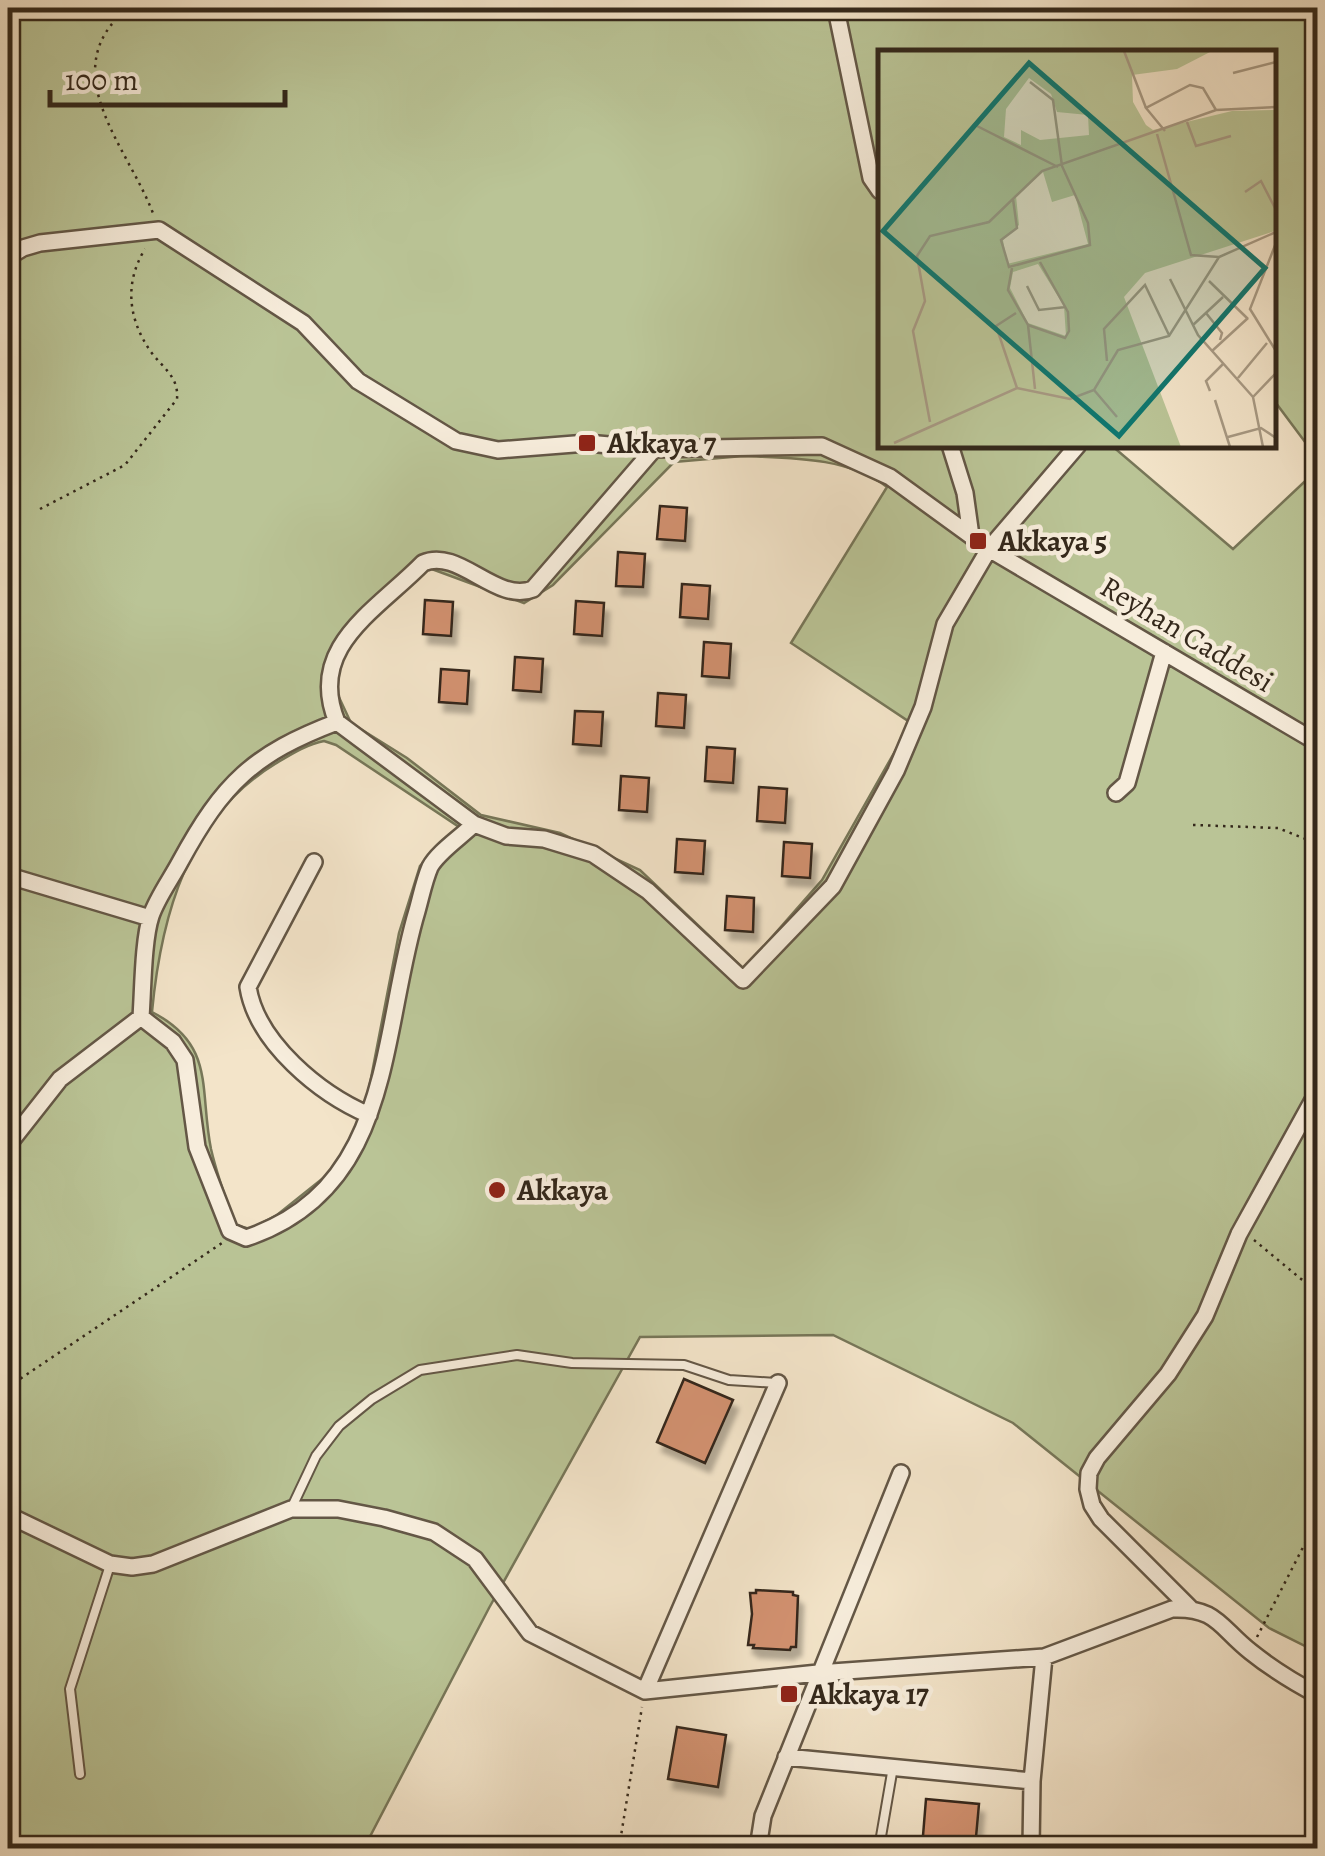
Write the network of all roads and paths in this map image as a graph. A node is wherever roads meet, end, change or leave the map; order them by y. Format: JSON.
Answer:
{"nodes":[{"id":1,"x":128,"y":8,"type":"edge"},
{"id":2,"x":837,"y":14,"type":"dead end"},
{"id":3,"x":878,"y":188,"type":"edge"},
{"id":4,"x":159,"y":230,"type":"junction"},
{"id":5,"x":8,"y":258,"type":"edge"},
{"id":6,"x":654,"y":448,"type":"junction"},
{"id":7,"x":951,"y":448,"type":"edge"},
{"id":8,"x":1075,"y":448,"type":"edge"},
{"id":9,"x":40,"y":509,"type":"dead end"},
{"id":10,"x":979,"y":542,"type":"junction"},
{"id":11,"x":1164,"y":652,"type":"junction"},
{"id":12,"x":337,"y":722,"type":"junction"},
{"id":13,"x":1318,"y":744,"type":"edge"},
{"id":14,"x":1116,"y":794,"type":"dead end"},
{"id":15,"x":474,"y":824,"type":"junction"},
{"id":16,"x":1193,"y":826,"type":"dead end"},
{"id":17,"x":1318,"y":844,"type":"edge"},
{"id":18,"x":314,"y":862,"type":"dead end"},
{"id":19,"x":8,"y":892,"type":"edge"},
{"id":20,"x":150,"y":918,"type":"junction"},
{"id":21,"x":141,"y":1017,"type":"junction"},
{"id":22,"x":1318,"y":1092,"type":"edge"},
{"id":23,"x":370,"y":1115,"type":"junction"},
{"id":24,"x":8,"y":1145,"type":"edge"},
{"id":25,"x":1242,"y":1230,"type":"junction"},
{"id":26,"x":234,"y":1235,"type":"junction"},
{"id":27,"x":1318,"y":1286,"type":"edge"},
{"id":28,"x":778,"y":1383,"type":"joint"},
{"id":29,"x":8,"y":1387,"type":"edge"},
{"id":30,"x":901,"y":1473,"type":"dead end"},
{"id":31,"x":291,"y":1509,"type":"junction"},
{"id":32,"x":8,"y":1515,"type":"edge"},
{"id":33,"x":1318,"y":1518,"type":"edge"},
{"id":34,"x":110,"y":1564,"type":"junction"},
{"id":35,"x":1190,"y":1608,"type":"junction"},
{"id":36,"x":1250,"y":1651,"type":"junction"},
{"id":37,"x":1044,"y":1657,"type":"junction"},
{"id":38,"x":818,"y":1673,"type":"junction"},
{"id":39,"x":644,"y":1692,"type":"junction"},
{"id":40,"x":1318,"y":1695,"type":"edge"},
{"id":41,"x":786,"y":1756,"type":"junction"},
{"id":42,"x":893,"y":1767,"type":"junction"},
{"id":43,"x":80,"y":1774,"type":"dead end"},
{"id":44,"x":1032,"y":1781,"type":"junction"},
{"id":45,"x":619,"y":1848,"type":"edge"},
{"id":46,"x":758,"y":1848,"type":"edge"},
{"id":47,"x":879,"y":1848,"type":"edge"},
{"id":48,"x":1031,"y":1848,"type":"edge"}],
"edges":[{"from":1,"to":4,"type":"path"},
{"from":2,"to":3,"type":"street"},
{"from":4,"to":5,"type":"street"},
{"from":4,"to":6,"type":"street","name":"Reyhan Caddesi"},
{"from":4,"to":9,"type":"path"},
{"from":6,"to":10,"type":"street","name":"Reyhan Caddesi"},
{"from":6,"to":12,"type":"street"},
{"from":7,"to":10,"type":"street"},
{"from":8,"to":10,"type":"street"},
{"from":10,"to":11,"type":"street","name":"Reyhan Caddesi"},
{"from":10,"to":15,"type":"street"},
{"from":11,"to":13,"type":"street","name":"Reyhan Caddesi"},
{"from":11,"to":14,"type":"street"},
{"from":12,"to":15,"type":"street"},
{"from":12,"to":20,"type":"street"},
{"from":15,"to":23,"type":"street"},
{"from":16,"to":17,"type":"path"},
{"from":18,"to":23,"type":"street"},
{"from":19,"to":20,"type":"street"},
{"from":20,"to":21,"type":"street"},
{"from":21,"to":24,"type":"street"},
{"from":21,"to":26,"type":"street"},
{"from":22,"to":25,"type":"street"},
{"from":23,"to":26,"type":"street"},
{"from":25,"to":27,"type":"path"},
{"from":25,"to":35,"type":"street"},
{"from":26,"to":29,"type":"path"},
{"from":28,"to":31,"type":"lane"},
{"from":28,"to":39,"type":"street"},
{"from":30,"to":38,"type":"street"},
{"from":31,"to":34,"type":"street"},
{"from":31,"to":39,"type":"street"},
{"from":32,"to":34,"type":"street"},
{"from":33,"to":36,"type":"path"},
{"from":34,"to":43,"type":"lane"},
{"from":35,"to":36,"type":"street"},
{"from":35,"to":37,"type":"street"},
{"from":36,"to":40,"type":"street"},
{"from":37,"to":38,"type":"street"},
{"from":37,"to":44,"type":"street"},
{"from":38,"to":39,"type":"street"},
{"from":38,"to":41,"type":"street"},
{"from":39,"to":45,"type":"path"},
{"from":41,"to":42,"type":"street"},
{"from":41,"to":46,"type":"street"},
{"from":42,"to":44,"type":"street"},
{"from":42,"to":47,"type":"lane"},
{"from":44,"to":48,"type":"street"}]}
